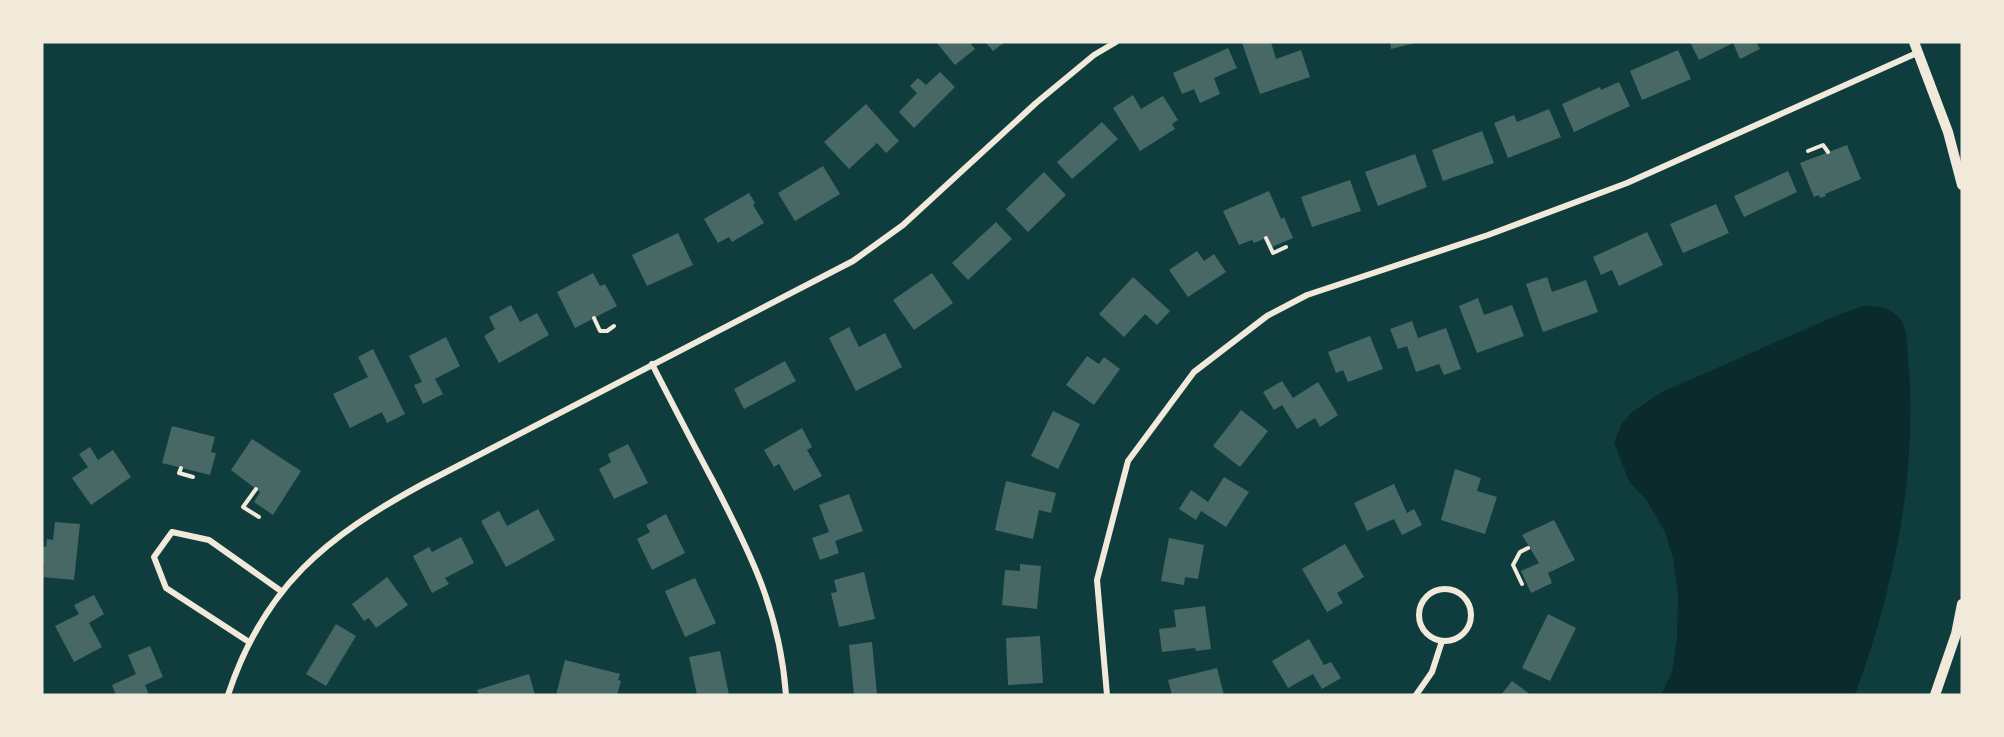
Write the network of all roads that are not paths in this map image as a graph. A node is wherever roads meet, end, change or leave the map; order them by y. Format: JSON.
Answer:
{"nodes":[{"id":1,"x":1116,"y":42,"type":"edge"},
{"id":2,"x":1916,"y":47,"type":"edge"},
{"id":3,"x":1962,"y":185,"type":"edge"},
{"id":4,"x":652,"y":364,"type":"junction"},
{"id":5,"x":281,"y":591,"type":"junction"},
{"id":6,"x":1962,"y":604,"type":"edge"},
{"id":7,"x":1442,"y":641,"type":"junction"},
{"id":8,"x":249,"y":642,"type":"junction"},
{"id":9,"x":228,"y":695,"type":"edge"},
{"id":10,"x":786,"y":695,"type":"edge"},
{"id":11,"x":1107,"y":695,"type":"edge"},
{"id":12,"x":1416,"y":695,"type":"edge"},
{"id":13,"x":1935,"y":695,"type":"edge"}],
"edges":[{"from":1,"to":4,"type":"street"},
{"from":2,"to":3,"type":"street"},
{"from":2,"to":11,"type":"street"},
{"from":4,"to":5,"type":"street"},
{"from":4,"to":10,"type":"street"},
{"from":5,"to":8,"type":"street"},
{"from":5,"to":8,"type":"street"},
{"from":6,"to":13,"type":"street"},
{"from":7,"to":7,"type":"street"},
{"from":7,"to":12,"type":"street"},
{"from":8,"to":9,"type":"street"}]}
